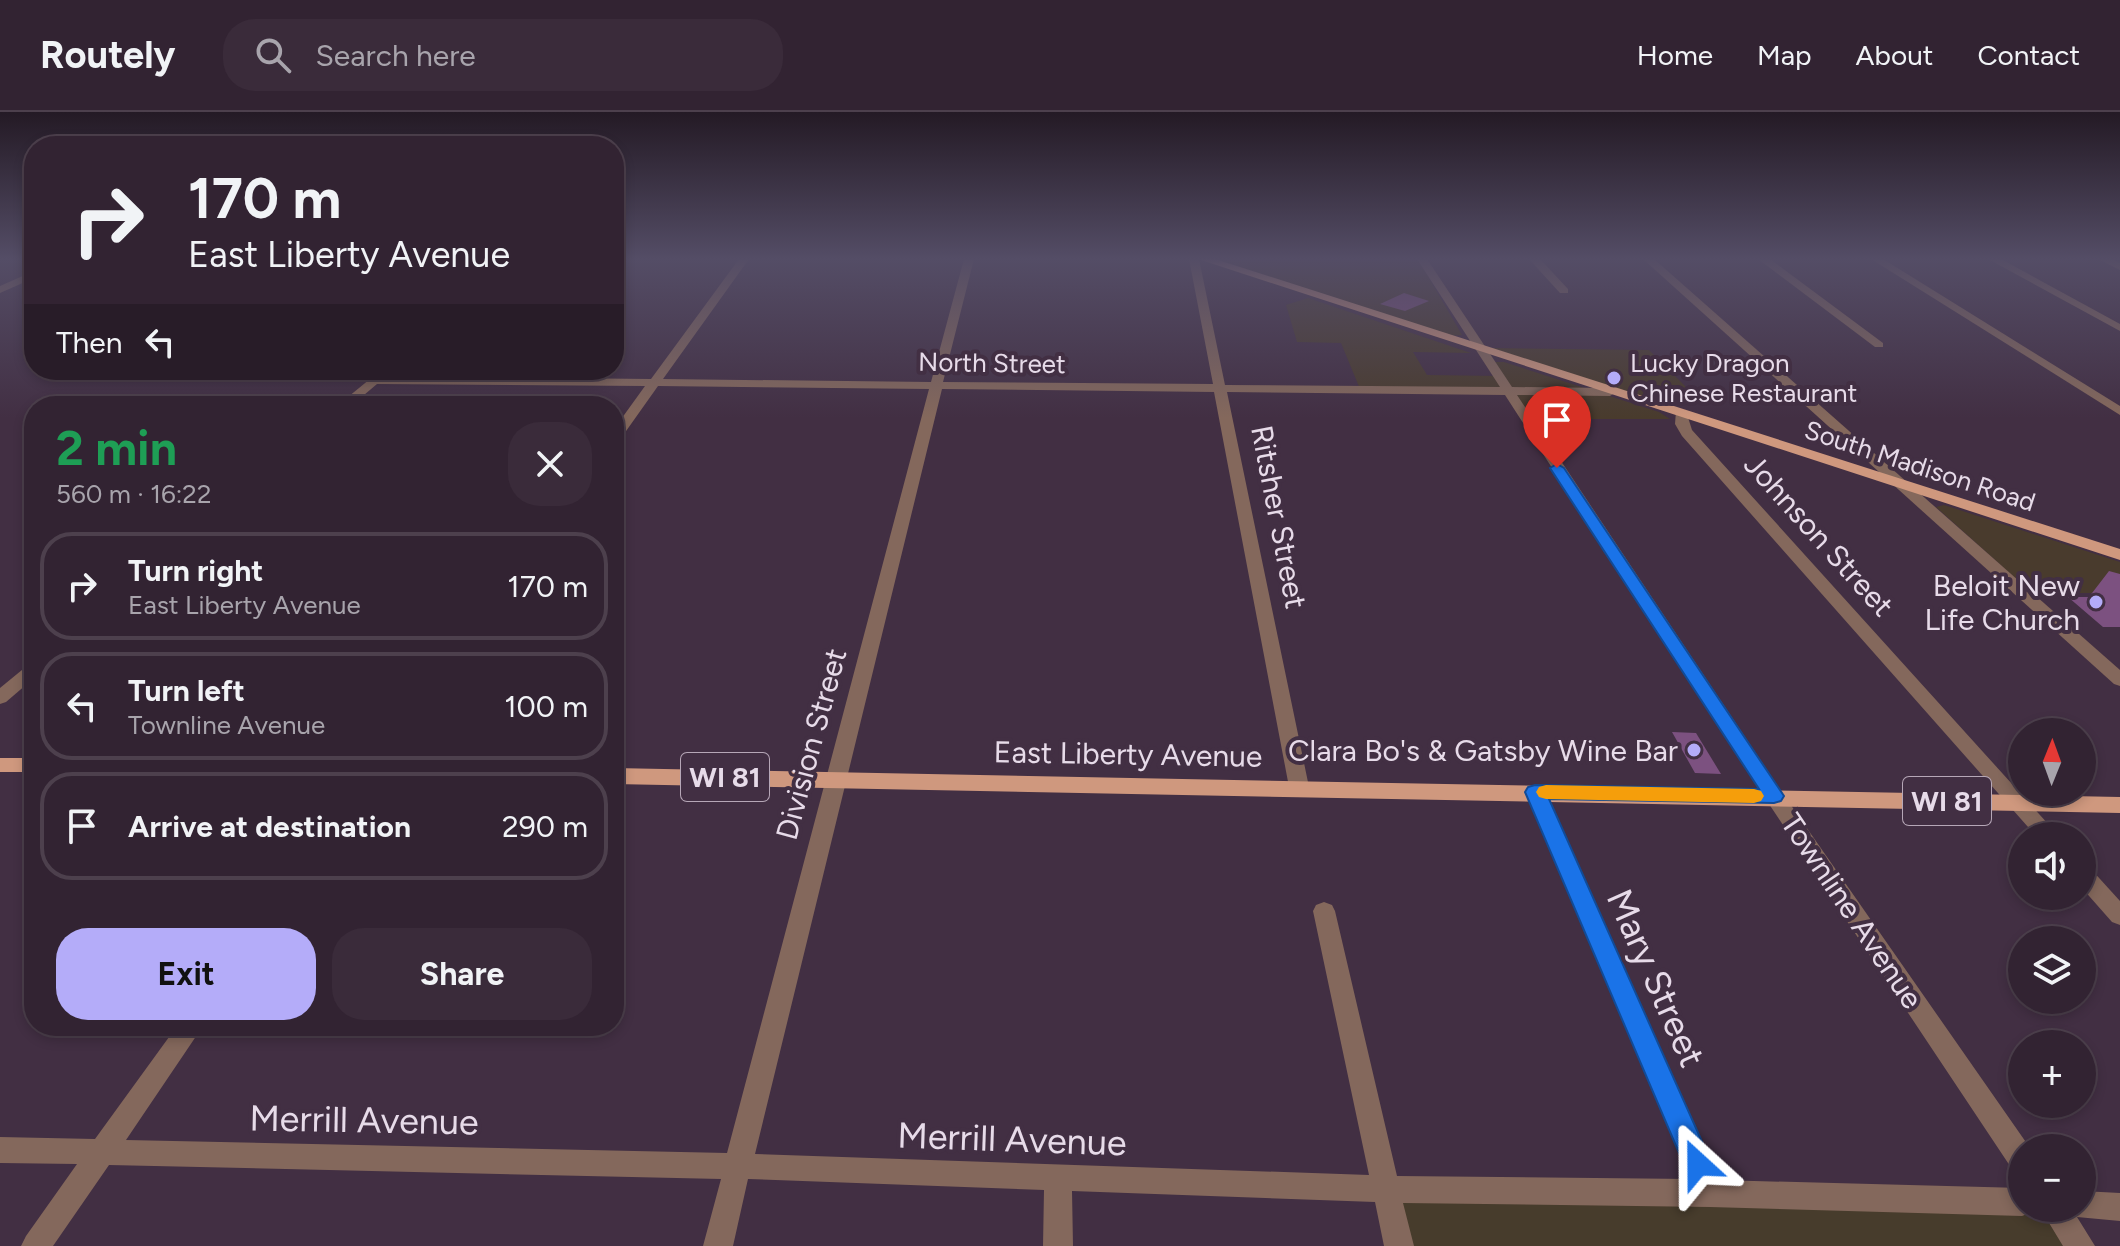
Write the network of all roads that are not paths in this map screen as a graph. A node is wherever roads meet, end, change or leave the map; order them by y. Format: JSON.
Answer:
{"nodes":[{"id":1,"x":706,"y":312,"type":"edge"},
{"id":2,"x":956,"y":312,"type":"edge"},
{"id":3,"x":1205,"y":312,"type":"edge"},
{"id":4,"x":1365,"y":312,"type":"edge"},
{"id":5,"x":1456,"y":312,"type":"edge"},
{"id":6,"x":1708,"y":312,"type":"edge"},
{"id":7,"x":1834,"y":312,"type":"edge"},
{"id":8,"x":1962,"y":312,"type":"edge"},
{"id":9,"x":2090,"y":312,"type":"edge"},
{"id":10,"x":2120,"y":328,"type":"edge"},
{"id":11,"x":1879,"y":345,"type":"dead end"},
{"id":12,"x":1479,"y":349,"type":"junction"},
{"id":13,"x":373,"y":380,"type":"joint"},
{"id":14,"x":654,"y":383,"type":"junction"},
{"id":15,"x":937,"y":386,"type":"junction"},
{"id":16,"x":1221,"y":389,"type":"junction"},
{"id":17,"x":1507,"y":392,"type":"junction"},
{"id":18,"x":1610,"y":392,"type":"junction"},
{"id":19,"x":355,"y":396,"type":"edge"},
{"id":20,"x":2104,"y":400,"type":"junction"},
{"id":21,"x":2120,"y":401,"type":"edge"},
{"id":22,"x":2120,"y":411,"type":"edge"},
{"id":23,"x":1681,"y":414,"type":"junction"},
{"id":24,"x":624,"y":424,"type":"edge"},
{"id":25,"x":1905,"y":486,"type":"junction"},
{"id":26,"x":2120,"y":555,"type":"edge"},
{"id":27,"x":24,"y":678,"type":"edge"},
{"id":28,"x":2120,"y":680,"type":"edge"},
{"id":29,"x":0,"y":698,"type":"edge"},
{"id":30,"x":0,"y":765,"type":"edge"},
{"id":31,"x":24,"y":765,"type":"edge"},
{"id":32,"x":624,"y":776,"type":"edge"},
{"id":33,"x":836,"y":779,"type":"junction"},
{"id":34,"x":1299,"y":787,"type":"junction"},
{"id":35,"x":2008,"y":791,"type":"edge"},
{"id":36,"x":1535,"y":792,"type":"junction"},
{"id":37,"x":1774,"y":796,"type":"junction"},
{"id":38,"x":2008,"y":803,"type":"edge"},
{"id":39,"x":2096,"y":805,"type":"edge"},
{"id":40,"x":2120,"y":805,"type":"edge"},
{"id":41,"x":2022,"y":806,"type":"edge"},
{"id":42,"x":2036,"y":822,"type":"edge"},
{"id":43,"x":2096,"y":889,"type":"edge"},
{"id":44,"x":1324,"y":911,"type":"dead end"},
{"id":45,"x":2120,"y":916,"type":"edge"},
{"id":46,"x":184,"y":1036,"type":"edge"},
{"id":47,"x":2008,"y":1139,"type":"edge"},
{"id":48,"x":0,"y":1150,"type":"edge"},
{"id":49,"x":101,"y":1152,"type":"junction"},
{"id":50,"x":738,"y":1166,"type":"junction"},
{"id":51,"x":1058,"y":1179,"type":"junction"},
{"id":52,"x":1387,"y":1189,"type":"junction"},
{"id":53,"x":1710,"y":1193,"type":"junction"},
{"id":54,"x":2008,"y":1202,"type":"edge"},
{"id":55,"x":2096,"y":1206,"type":"edge"},
{"id":56,"x":2120,"y":1207,"type":"edge"},
{"id":57,"x":2064,"y":1222,"type":"edge"},
{"id":58,"x":36,"y":1246,"type":"edge"},
{"id":59,"x":718,"y":1246,"type":"edge"},
{"id":60,"x":1058,"y":1246,"type":"edge"},
{"id":61,"x":1399,"y":1246,"type":"edge"},
{"id":62,"x":2080,"y":1246,"type":"edge"}],
"edges":[{"from":1,"to":14,"type":"street"},
{"from":2,"to":15,"type":"street","name":"Division Street"},
{"from":3,"to":16,"type":"street","name":"Ritsher Street"},
{"from":4,"to":12,"type":"main road","name":"South Madison Road"},
{"from":5,"to":12,"type":"street","name":"Townline Avenue"},
{"from":6,"to":25,"type":"street"},
{"from":7,"to":11,"type":"street"},
{"from":8,"to":20,"type":"street"},
{"from":9,"to":10,"type":"street"},
{"from":12,"to":17,"type":"street","name":"Townline Avenue"},
{"from":12,"to":18,"type":"main road","name":"South Madison Road"},
{"from":13,"to":14,"type":"street","name":"North Street"},
{"from":13,"to":19,"type":"street"},
{"from":14,"to":15,"type":"street","name":"North Street"},
{"from":14,"to":24,"type":"street"},
{"from":15,"to":16,"type":"street","name":"North Street"},
{"from":15,"to":33,"type":"street","name":"Division Street"},
{"from":16,"to":17,"type":"street","name":"North Street"},
{"from":16,"to":34,"type":"street","name":"Ritsher Street"},
{"from":17,"to":18,"type":"street","name":"North Street"},
{"from":17,"to":37,"type":"street","name":"Townline Avenue"},
{"from":18,"to":23,"type":"main road","name":"South Madison Road"},
{"from":20,"to":21,"type":"street"},
{"from":20,"to":22,"type":"street"},
{"from":23,"to":25,"type":"main road","name":"South Madison Road"},
{"from":23,"to":35,"type":"street","name":"Johnson Street"},
{"from":25,"to":26,"type":"main road","name":"South Madison Road"},
{"from":25,"to":28,"type":"street"},
{"from":27,"to":29,"type":"street"},
{"from":30,"to":31,"type":"main road"},
{"from":32,"to":33,"type":"main road","name":"East Liberty Avenue","number":"WI 81"},
{"from":33,"to":34,"type":"main road","name":"East Liberty Avenue","number":"WI 81"},
{"from":33,"to":50,"type":"street","name":"Division Street"},
{"from":34,"to":36,"type":"main road","name":"East Liberty Avenue","number":"WI 81"},
{"from":36,"to":37,"type":"main road","name":"East Liberty Avenue","number":"WI 81"},
{"from":36,"to":53,"type":"street","name":"Mary Street"},
{"from":37,"to":38,"type":"main road","name":"East Liberty Avenue","number":"WI 81"},
{"from":37,"to":47,"type":"street","name":"Townline Avenue"},
{"from":39,"to":40,"type":"main road","name":"East Liberty Avenue","number":"WI 81"},
{"from":41,"to":42,"type":"street","name":"Johnson Street"},
{"from":43,"to":45,"type":"street"},
{"from":44,"to":52,"type":"street"},
{"from":46,"to":49,"type":"street"},
{"from":48,"to":49,"type":"street","name":"Merrill Avenue"},
{"from":49,"to":50,"type":"street","name":"Merrill Avenue"},
{"from":49,"to":58,"type":"street"},
{"from":50,"to":51,"type":"street","name":"Merrill Avenue"},
{"from":50,"to":59,"type":"street","name":"Division Street"},
{"from":51,"to":52,"type":"street","name":"Merrill Avenue"},
{"from":51,"to":60,"type":"street"},
{"from":52,"to":53,"type":"street","name":"Merrill Avenue"},
{"from":52,"to":61,"type":"street"},
{"from":53,"to":54,"type":"street","name":"Merrill Avenue"},
{"from":55,"to":56,"type":"street"},
{"from":57,"to":62,"type":"street"}]}
